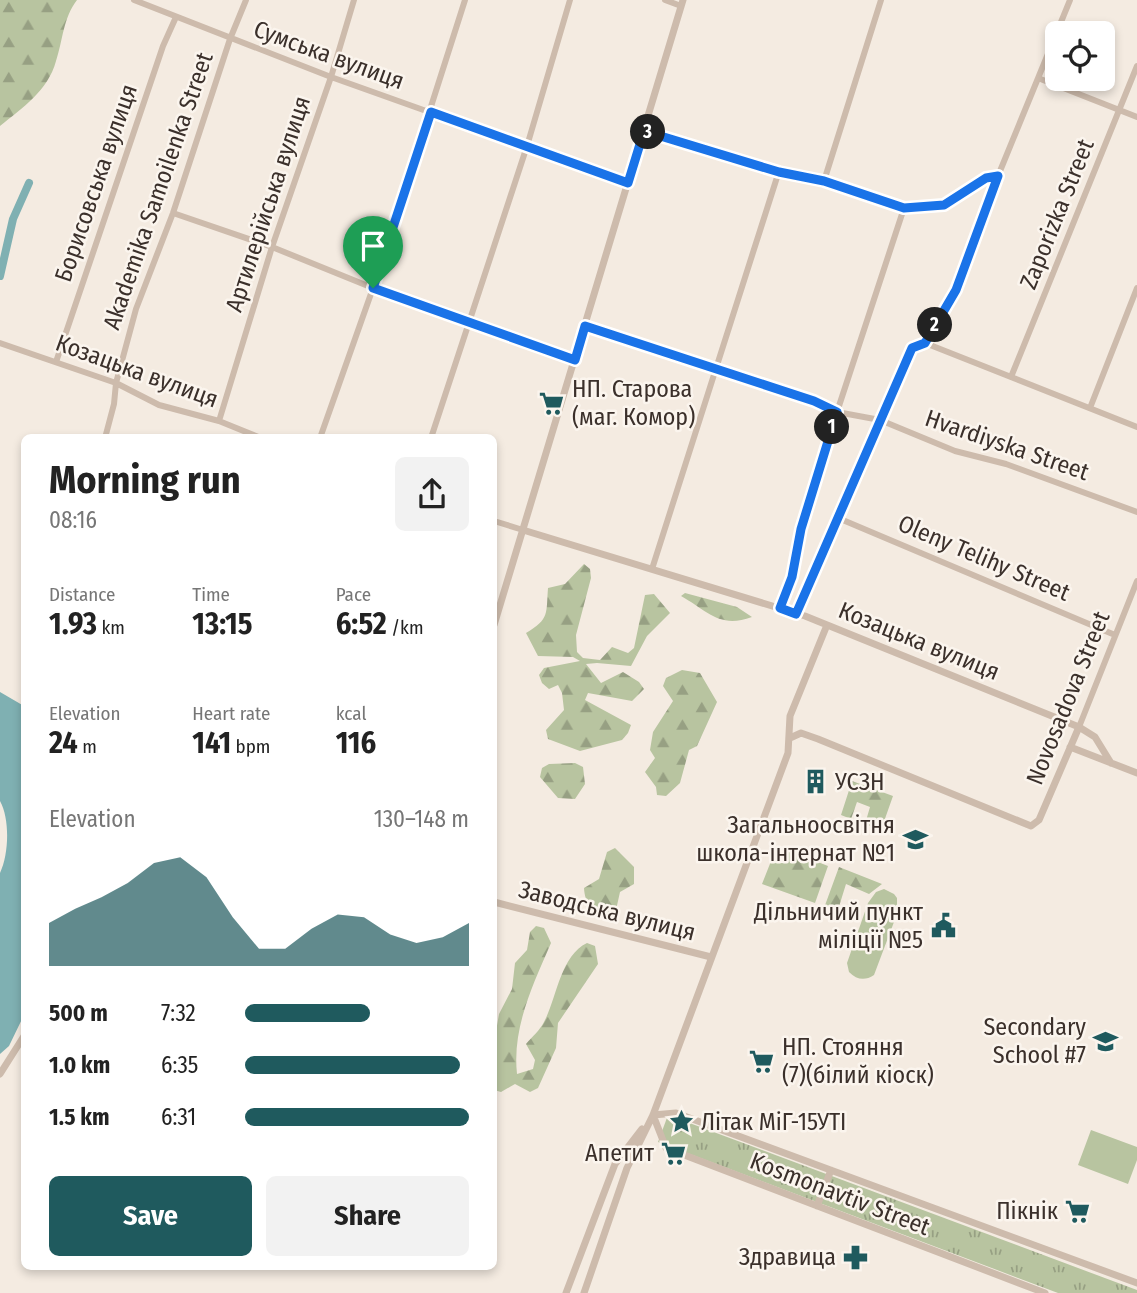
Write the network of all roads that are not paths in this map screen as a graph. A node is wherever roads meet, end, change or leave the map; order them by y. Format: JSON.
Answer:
{"nodes":[{"id":1,"x":134,"y":0,"type":"edge"},
{"id":2,"x":246,"y":0,"type":"edge"},
{"id":3,"x":354,"y":0,"type":"edge"},
{"id":4,"x":465,"y":0,"type":"edge"},
{"id":5,"x":570,"y":0,"type":"edge"},
{"id":6,"x":665,"y":0,"type":"edge"},
{"id":7,"x":881,"y":0,"type":"edge"},
{"id":8,"x":1070,"y":0,"type":"edge"},
{"id":9,"x":682,"y":3,"type":"edge"},
{"id":10,"x":176,"y":17,"type":"junction"},
{"id":11,"x":230,"y":39,"type":"junction"},
{"id":12,"x":1137,"y":66,"type":"edge"},
{"id":13,"x":331,"y":77,"type":"junction"},
{"id":14,"x":1038,"y":78,"type":"junction"},
{"id":15,"x":1120,"y":110,"type":"junction"},
{"id":16,"x":431,"y":112,"type":"junction"},
{"id":17,"x":1137,"y":117,"type":"edge"},
{"id":18,"x":644,"y":131,"type":"junction"},
{"id":19,"x":527,"y":146,"type":"junction"},
{"id":20,"x":779,"y":172,"type":"junction"},
{"id":21,"x":998,"y":176,"type":"junction"},
{"id":22,"x":824,"y":181,"type":"junction"},
{"id":23,"x":628,"y":183,"type":"junction"},
{"id":24,"x":904,"y":208,"type":"junction"},
{"id":25,"x":173,"y":213,"type":"junction"},
{"id":26,"x":272,"y":247,"type":"junction"},
{"id":27,"x":373,"y":288,"type":"junction"},
{"id":28,"x":1137,"y":288,"type":"edge"},
{"id":29,"x":468,"y":322,"type":"junction"},
{"id":30,"x":585,"y":326,"type":"junction"},
{"id":31,"x":0,"y":343,"type":"edge"},
{"id":32,"x":925,"y":343,"type":"junction"},
{"id":33,"x":575,"y":360,"type":"junction"},
{"id":34,"x":56,"y":362,"type":"junction"},
{"id":35,"x":714,"y":369,"type":"junction"},
{"id":36,"x":1011,"y":377,"type":"junction"},
{"id":37,"x":116,"y":383,"type":"junction"},
{"id":38,"x":1090,"y":408,"type":"junction"},
{"id":39,"x":837,"y":412,"type":"junction"},
{"id":40,"x":880,"y":420,"type":"junction"},
{"id":41,"x":219,"y":421,"type":"junction"},
{"id":42,"x":1137,"y":427,"type":"edge"},
{"id":43,"x":106,"y":434,"type":"edge"},
{"id":44,"x":251,"y":434,"type":"edge"},
{"id":45,"x":321,"y":434,"type":"edge"},
{"id":46,"x":431,"y":434,"type":"edge"},
{"id":47,"x":1137,"y":512,"type":"edge"},
{"id":48,"x":838,"y":518,"type":"junction"},
{"id":49,"x":497,"y":522,"type":"edge"},
{"id":50,"x":523,"y":530,"type":"junction"},
{"id":51,"x":652,"y":569,"type":"junction"},
{"id":52,"x":1137,"y":581,"type":"edge"},
{"id":53,"x":780,"y":608,"type":"junction"},
{"id":54,"x":796,"y":614,"type":"junction"},
{"id":55,"x":497,"y":615,"type":"edge"},
{"id":56,"x":827,"y":625,"type":"junction"},
{"id":57,"x":1115,"y":635,"type":"junction"},
{"id":58,"x":1079,"y":727,"type":"junction"},
{"id":59,"x":790,"y":738,"type":"junction"},
{"id":60,"x":1070,"y":747,"type":"junction"},
{"id":61,"x":1111,"y":764,"type":"junction"},
{"id":62,"x":1137,"y":773,"type":"edge"},
{"id":63,"x":497,"y":903,"type":"edge"},
{"id":64,"x":711,"y":957,"type":"junction"},
{"id":65,"x":21,"y":1041,"type":"edge"},
{"id":66,"x":0,"y":1074,"type":"edge"},
{"id":67,"x":653,"y":1115,"type":"junction"},
{"id":68,"x":831,"y":1170,"type":"junction"},
{"id":69,"x":817,"y":1206,"type":"junction"},
{"id":70,"x":1137,"y":1283,"type":"edge"},
{"id":71,"x":566,"y":1293,"type":"edge"},
{"id":72,"x":584,"y":1293,"type":"edge"},
{"id":73,"x":1045,"y":1293,"type":"edge"}],
"edges":[{"from":1,"to":10,"type":"street","name":"Сумська вулиця"},
{"from":2,"to":11,"type":"street","name":"Akademika Samoilenka Street"},
{"from":3,"to":13,"type":"street","name":"Артилерійська вулиця"},
{"from":4,"to":16,"type":"street"},
{"from":5,"to":19,"type":"street"},
{"from":6,"to":9,"type":"street"},
{"from":7,"to":22,"type":"street"},
{"from":8,"to":14,"type":"street"},
{"from":9,"to":18,"type":"street"},
{"from":10,"to":11,"type":"street","name":"Сумська вулиця"},
{"from":10,"to":34,"type":"street","name":"Борисовська вулиця"},
{"from":11,"to":13,"type":"street","name":"Сумська вулиця"},
{"from":11,"to":25,"type":"street","name":"Akademika Samoilenka Street"},
{"from":12,"to":15,"type":"street","name":"Zaporizka Street"},
{"from":13,"to":16,"type":"street","name":"Сумська вулиця"},
{"from":13,"to":26,"type":"street","name":"Артилерійська вулиця"},
{"from":14,"to":15,"type":"street"},
{"from":14,"to":21,"type":"street"},
{"from":15,"to":17,"type":"street"},
{"from":15,"to":36,"type":"street","name":"Zaporizka Street"},
{"from":16,"to":19,"type":"street","name":"Сумська вулиця"},
{"from":16,"to":27,"type":"street"},
{"from":18,"to":20,"type":"street"},
{"from":18,"to":23,"type":"street"},
{"from":19,"to":23,"type":"street","name":"Сумська вулиця"},
{"from":19,"to":29,"type":"street"},
{"from":20,"to":22,"type":"street"},
{"from":20,"to":35,"type":"street"},
{"from":21,"to":24,"type":"street"},
{"from":21,"to":32,"type":"street"},
{"from":22,"to":24,"type":"street"},
{"from":23,"to":30,"type":"street"},
{"from":24,"to":39,"type":"street"},
{"from":25,"to":26,"type":"street"},
{"from":25,"to":37,"type":"street","name":"Akademika Samoilenka Street"},
{"from":26,"to":27,"type":"street"},
{"from":26,"to":41,"type":"street","name":"Артилерійська вулиця"},
{"from":27,"to":29,"type":"street"},
{"from":27,"to":45,"type":"street"},
{"from":28,"to":38,"type":"street"},
{"from":29,"to":33,"type":"street"},
{"from":29,"to":46,"type":"street"},
{"from":30,"to":33,"type":"street"},
{"from":30,"to":35,"type":"street","name":"Hvardiyska Street"},
{"from":31,"to":34,"type":"street","name":"Козацька вулиця"},
{"from":32,"to":36,"type":"street"},
{"from":32,"to":40,"type":"street"},
{"from":33,"to":50,"type":"street"},
{"from":34,"to":37,"type":"street","name":"Козацька вулиця"},
{"from":35,"to":39,"type":"street","name":"Hvardiyska Street"},
{"from":35,"to":51,"type":"street"},
{"from":36,"to":38,"type":"street"},
{"from":37,"to":41,"type":"street","name":"Козацька вулиця"},
{"from":37,"to":43,"type":"street","name":"Akademika Samoilenka Street"},
{"from":38,"to":42,"type":"street"},
{"from":39,"to":40,"type":"street","name":"Hvardiyska Street"},
{"from":39,"to":53,"type":"street"},
{"from":40,"to":47,"type":"street","name":"Hvardiyska Street"},
{"from":40,"to":48,"type":"street"},
{"from":41,"to":44,"type":"street","name":"Козацька вулиця"},
{"from":48,"to":54,"type":"street"},
{"from":48,"to":57,"type":"street","name":"Oleny Telihy Street"},
{"from":49,"to":50,"type":"street","name":"Козацька вулиця"},
{"from":50,"to":51,"type":"street","name":"Козацька вулиця"},
{"from":50,"to":55,"type":"street"},
{"from":51,"to":53,"type":"street","name":"Козацька вулиця"},
{"from":52,"to":57,"type":"street","name":"Novosadova Street"},
{"from":53,"to":54,"type":"street","name":"Козацька вулиця"},
{"from":54,"to":56,"type":"street","name":"Козацька вулиця"},
{"from":56,"to":58,"type":"street","name":"Козацька вулиця"},
{"from":56,"to":59,"type":"street"},
{"from":57,"to":58,"type":"street","name":"Novosadova Street"},
{"from":58,"to":60,"type":"street","name":"Novosadova Street"},
{"from":58,"to":61,"type":"street","name":"Козацька вулиця"},
{"from":59,"to":60,"type":"street","name":"Novosadova Street"},
{"from":59,"to":64,"type":"street"},
{"from":60,"to":61,"type":"street"},
{"from":61,"to":62,"type":"street"},
{"from":63,"to":64,"type":"street","name":"Заводська вулиця"},
{"from":64,"to":67,"type":"street"},
{"from":65,"to":66,"type":"street"},
{"from":67,"to":68,"type":"street","name":"Kosmonavtiv Street"},
{"from":67,"to":69,"type":"street","name":"Kosmonavtiv Street"},
{"from":67,"to":71,"type":"street"},
{"from":67,"to":72,"type":"street"},
{"from":68,"to":69,"type":"street"},
{"from":68,"to":70,"type":"street","name":"Kosmonavtiv Street"},
{"from":69,"to":73,"type":"street","name":"Kosmonavtiv Street"}]}
